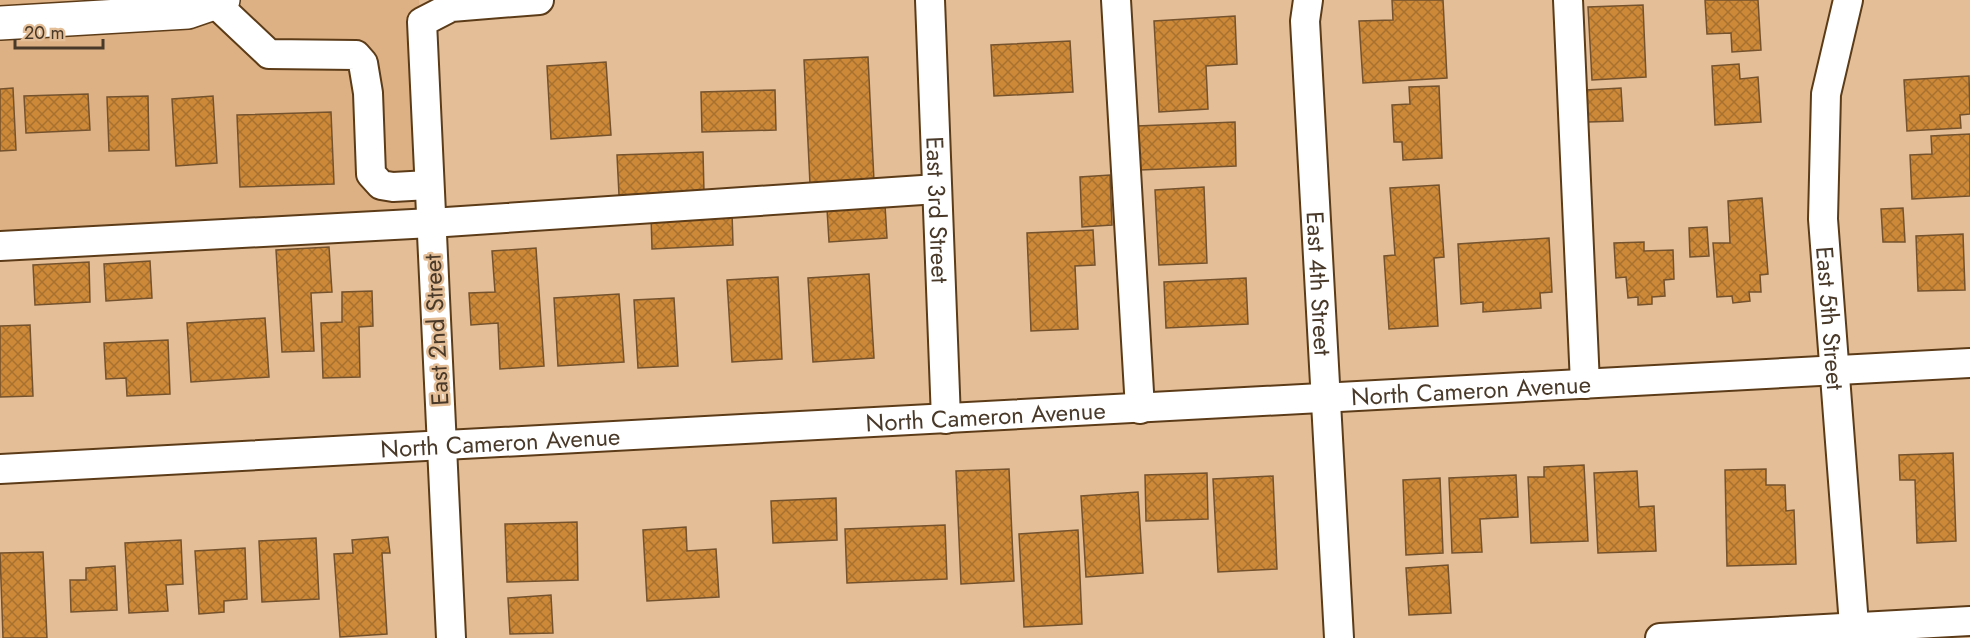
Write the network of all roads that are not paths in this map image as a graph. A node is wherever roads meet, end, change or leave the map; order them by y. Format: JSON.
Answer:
{"nodes":[{"id":1,"x":539,"y":0,"type":"edge"},
{"id":2,"x":930,"y":0,"type":"edge"},
{"id":3,"x":1116,"y":0,"type":"edge"},
{"id":4,"x":1308,"y":0,"type":"edge"},
{"id":5,"x":1568,"y":0,"type":"edge"},
{"id":6,"x":1848,"y":0,"type":"edge"},
{"id":7,"x":219,"y":1,"type":"edge"},
{"id":8,"x":0,"y":23,"type":"edge"},
{"id":9,"x":429,"y":185,"type":"junction"},
{"id":10,"x":937,"y":189,"type":"junction"},
{"id":11,"x":431,"y":223,"type":"junction"},
{"id":12,"x":0,"y":246,"type":"edge"},
{"id":13,"x":1970,"y":363,"type":"edge"},
{"id":14,"x":1834,"y":370,"type":"junction"},
{"id":15,"x":1585,"y":384,"type":"junction"},
{"id":16,"x":1326,"y":399,"type":"junction"},
{"id":17,"x":1140,"y":409,"type":"junction"},
{"id":18,"x":946,"y":419,"type":"junction"},
{"id":19,"x":442,"y":446,"type":"junction"},
{"id":20,"x":0,"y":469,"type":"edge"},
{"id":21,"x":1970,"y":621,"type":"edge"},
{"id":22,"x":1855,"y":633,"type":"edge"},
{"id":23,"x":451,"y":638,"type":"edge"},
{"id":24,"x":1339,"y":638,"type":"edge"},
{"id":25,"x":1660,"y":638,"type":"edge"}],
"edges":[{"from":1,"to":9,"type":"street","name":"East 2nd Street"},
{"from":2,"to":10,"type":"street","name":"East 3rd Street"},
{"from":3,"to":17,"type":"street"},
{"from":4,"to":16,"type":"street","name":"East 4th Street"},
{"from":5,"to":15,"type":"street"},
{"from":6,"to":14,"type":"street","name":"East 5th Street"},
{"from":7,"to":8,"type":"main road"},
{"from":7,"to":9,"type":"street"},
{"from":9,"to":11,"type":"street","name":"East 2nd Street"},
{"from":10,"to":11,"type":"street"},
{"from":10,"to":18,"type":"street","name":"East 3rd Street"},
{"from":11,"to":12,"type":"street"},
{"from":11,"to":19,"type":"street","name":"East 2nd Street"},
{"from":13,"to":14,"type":"street","name":"North Cameron Avenue"},
{"from":14,"to":15,"type":"street","name":"North Cameron Avenue"},
{"from":14,"to":22,"type":"street","name":"East 5th Street"},
{"from":15,"to":16,"type":"street","name":"North Cameron Avenue"},
{"from":16,"to":17,"type":"street","name":"North Cameron Avenue"},
{"from":16,"to":24,"type":"street","name":"East 4th Street"},
{"from":17,"to":18,"type":"street","name":"North Cameron Avenue"},
{"from":18,"to":19,"type":"street","name":"North Cameron Avenue"},
{"from":19,"to":20,"type":"street","name":"North Cameron Avenue"},
{"from":19,"to":23,"type":"street","name":"East 2nd Street"},
{"from":21,"to":22,"type":"street"},
{"from":22,"to":25,"type":"street"}]}
